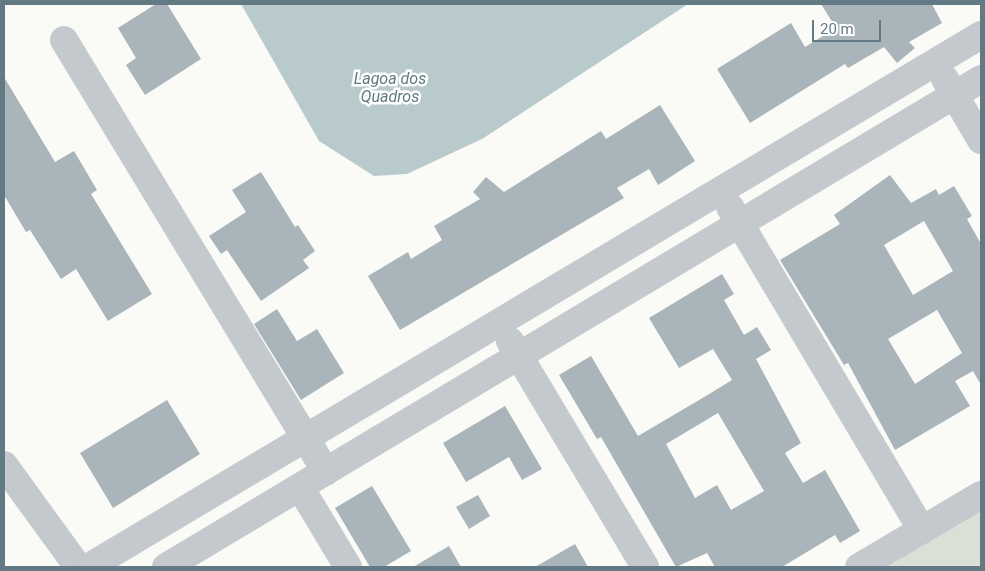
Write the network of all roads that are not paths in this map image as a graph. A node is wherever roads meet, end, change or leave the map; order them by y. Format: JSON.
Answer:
{"nodes":[{"id":1,"x":981,"y":35,"type":"edge"},
{"id":2,"x":64,"y":40,"type":"dead end"},
{"id":3,"x":935,"y":63,"type":"junction"},
{"id":4,"x":981,"y":79,"type":"edge"},
{"id":5,"x":955,"y":95,"type":"junction"},
{"id":6,"x":981,"y":140,"type":"edge"},
{"id":7,"x":720,"y":191,"type":"junction"},
{"id":8,"x":740,"y":224,"type":"junction"},
{"id":9,"x":498,"y":323,"type":"junction"},
{"id":10,"x":519,"y":356,"type":"junction"},
{"id":11,"x":305,"y":438,"type":"junction"},
{"id":12,"x":4,"y":466,"type":"edge"},
{"id":13,"x":326,"y":472,"type":"junction"},
{"id":14,"x":300,"y":487,"type":"junction"},
{"id":15,"x":981,"y":496,"type":"edge"},
{"id":16,"x":922,"y":530,"type":"junction"},
{"id":17,"x":78,"y":567,"type":"edge"},
{"id":18,"x":89,"y":567,"type":"edge"},
{"id":19,"x":166,"y":567,"type":"edge"},
{"id":20,"x":348,"y":567,"type":"edge"},
{"id":21,"x":645,"y":567,"type":"edge"},
{"id":22,"x":859,"y":567,"type":"edge"}],
"edges":[{"from":1,"to":3,"type":"street"},
{"from":2,"to":11,"type":"street"},
{"from":3,"to":5,"type":"street"},
{"from":3,"to":7,"type":"street"},
{"from":4,"to":5,"type":"street"},
{"from":5,"to":6,"type":"street"},
{"from":5,"to":8,"type":"street"},
{"from":7,"to":8,"type":"street"},
{"from":7,"to":9,"type":"street"},
{"from":8,"to":10,"type":"street"},
{"from":8,"to":16,"type":"street"},
{"from":9,"to":10,"type":"street"},
{"from":9,"to":11,"type":"street"},
{"from":10,"to":13,"type":"street"},
{"from":10,"to":21,"type":"street"},
{"from":11,"to":13,"type":"street"},
{"from":11,"to":18,"type":"street"},
{"from":12,"to":17,"type":"street"},
{"from":13,"to":14,"type":"street"},
{"from":14,"to":19,"type":"street"},
{"from":14,"to":20,"type":"street"},
{"from":15,"to":16,"type":"street"},
{"from":16,"to":22,"type":"street"}]}
